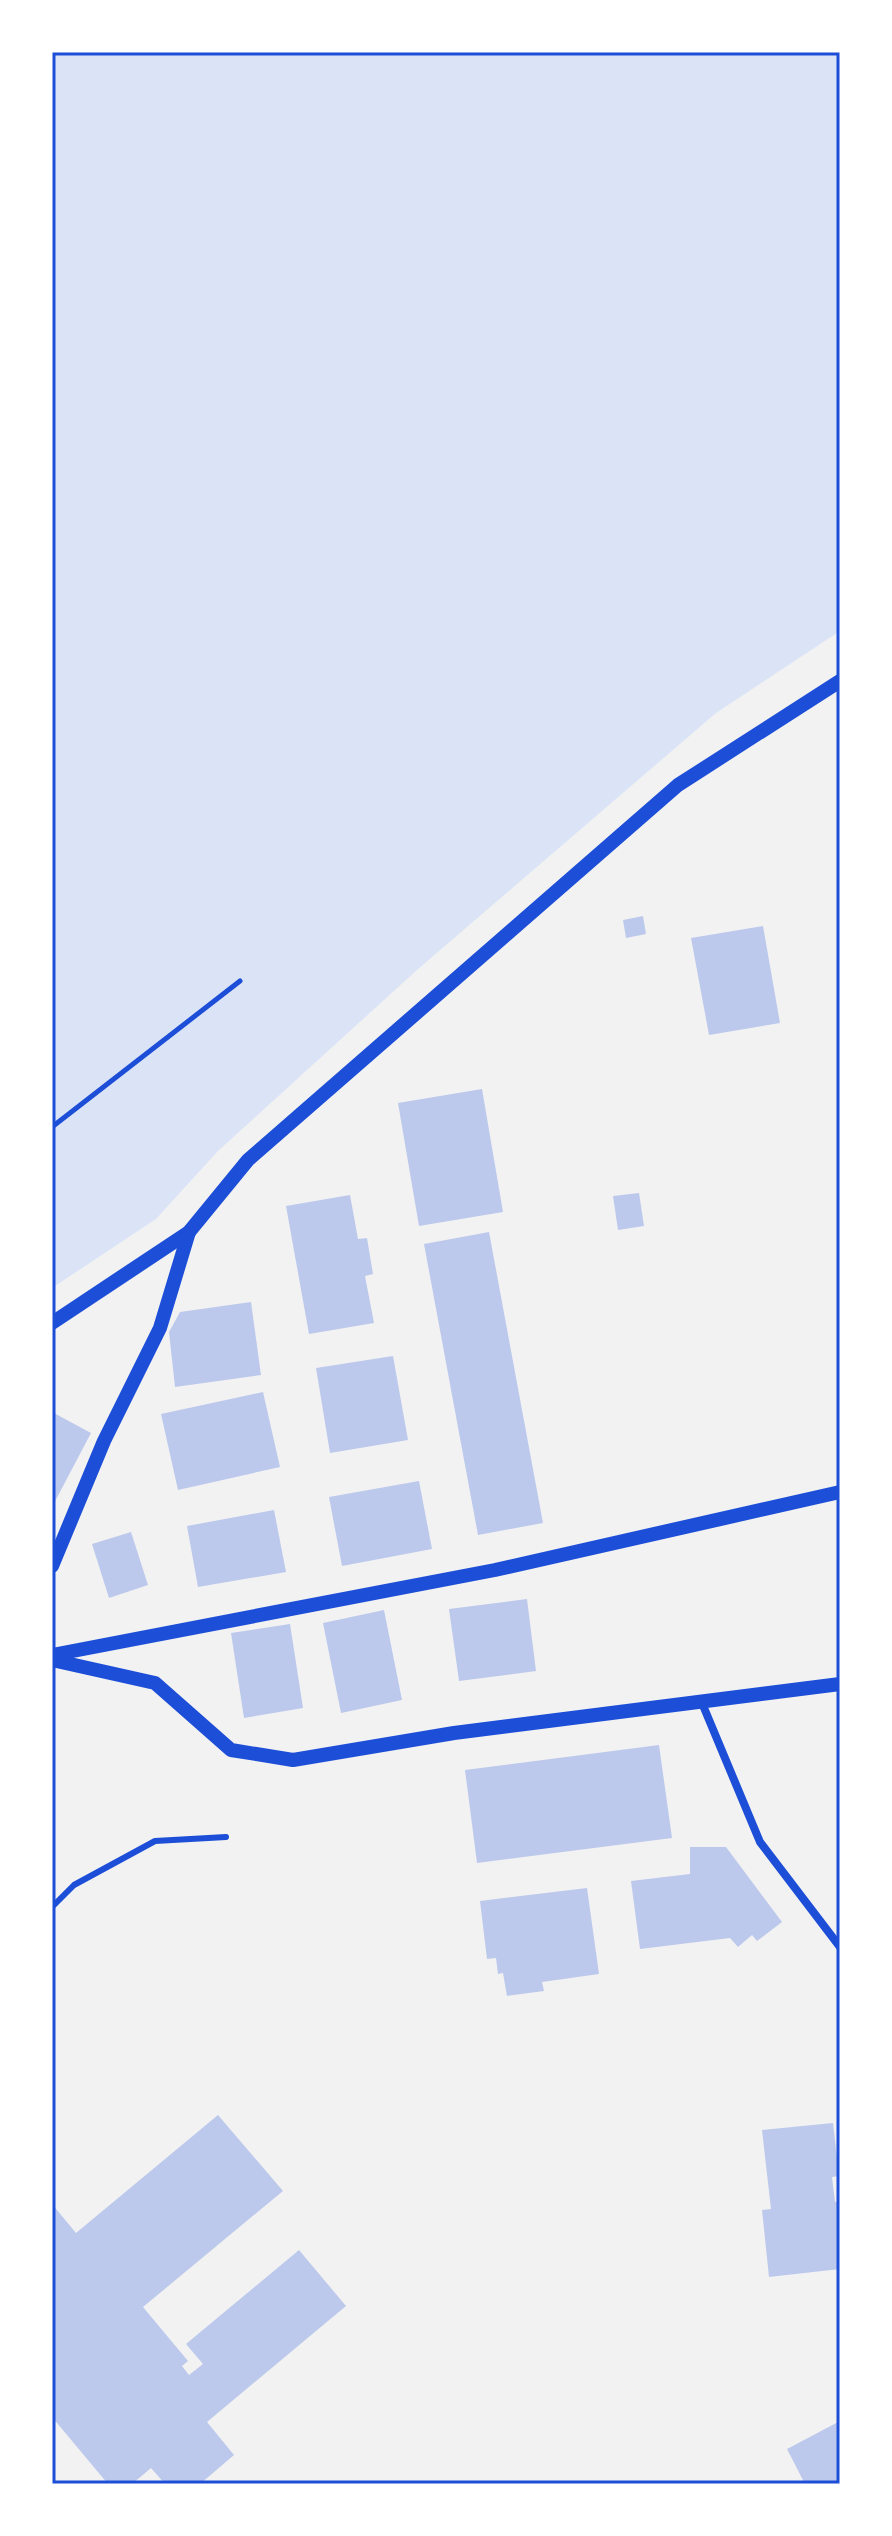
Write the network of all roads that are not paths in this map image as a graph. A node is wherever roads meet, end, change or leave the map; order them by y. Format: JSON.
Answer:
{"nodes":[{"id":1,"x":840,"y":681,"type":"edge"},
{"id":2,"x":189,"y":1232,"type":"junction"},
{"id":3,"x":52,"y":1323,"type":"edge"},
{"id":4,"x":840,"y":1492,"type":"edge"},
{"id":5,"x":52,"y":1566,"type":"edge"},
{"id":6,"x":52,"y":1658,"type":"edge"},
{"id":7,"x":840,"y":1684,"type":"edge"},
{"id":8,"x":702,"y":1703,"type":"junction"},
{"id":9,"x":226,"y":1837,"type":"dead end"},
{"id":10,"x":52,"y":1907,"type":"edge"},
{"id":11,"x":840,"y":1947,"type":"edge"}],
"edges":[{"from":1,"to":2,"type":"street"},
{"from":2,"to":3,"type":"street"},
{"from":2,"to":5,"type":"street"},
{"from":4,"to":6,"type":"street"},
{"from":6,"to":8,"type":"street"},
{"from":7,"to":8,"type":"street"},
{"from":8,"to":11,"type":"street"},
{"from":9,"to":10,"type":"lane"}]}
